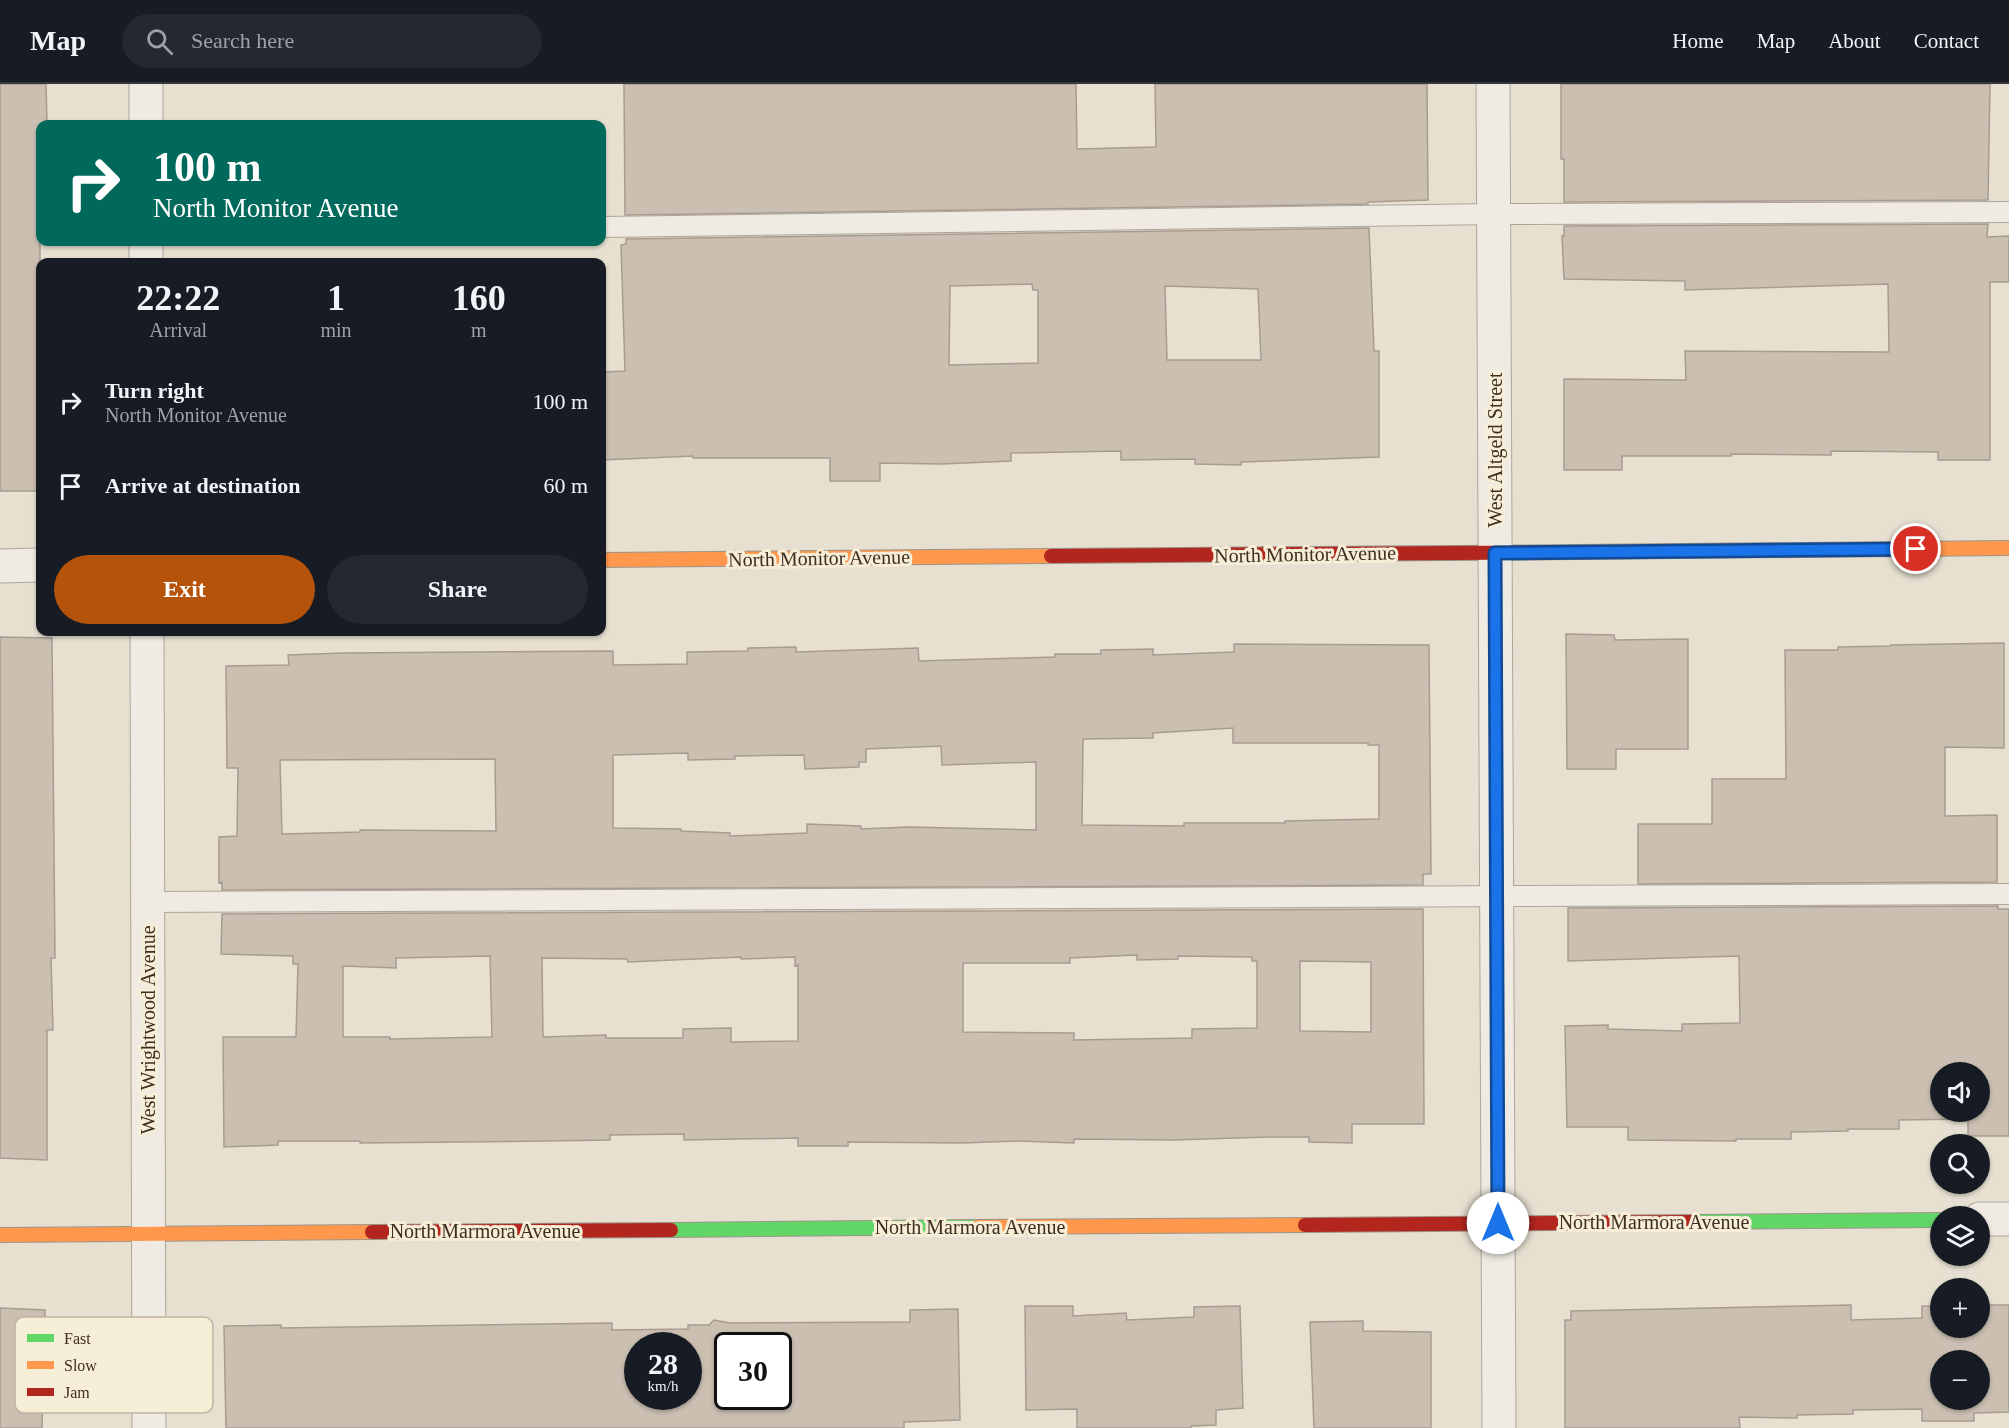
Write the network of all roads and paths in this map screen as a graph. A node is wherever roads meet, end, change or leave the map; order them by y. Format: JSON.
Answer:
{"nodes":[{"id":1,"x":146,"y":84,"type":"edge"},
{"id":2,"x":1493,"y":84,"type":"edge"},
{"id":3,"x":146,"y":120,"type":"edge"},
{"id":4,"x":2009,"y":212,"type":"edge"},
{"id":5,"x":1494,"y":214,"type":"junction"},
{"id":6,"x":606,"y":227,"type":"edge"},
{"id":7,"x":2009,"y":548,"type":"edge"},
{"id":8,"x":1495,"y":553,"type":"junction"},
{"id":9,"x":606,"y":560,"type":"edge"},
{"id":10,"x":36,"y":565,"type":"edge"},
{"id":11,"x":0,"y":566,"type":"edge"},
{"id":12,"x":147,"y":636,"type":"edge"},
{"id":13,"x":2009,"y":894,"type":"edge"},
{"id":14,"x":1497,"y":897,"type":"junction"},
{"id":15,"x":148,"y":902,"type":"junction"},
{"id":16,"x":1990,"y":1219,"type":"edge"},
{"id":17,"x":2009,"y":1219,"type":"edge"},
{"id":18,"x":1930,"y":1220,"type":"edge"},
{"id":19,"x":1498,"y":1223,"type":"junction"},
{"id":20,"x":149,"y":1234,"type":"junction"},
{"id":21,"x":0,"y":1235,"type":"edge"},
{"id":22,"x":149,"y":1317,"type":"edge"},
{"id":23,"x":1499,"y":1428,"type":"edge"}],
"edges":[{"from":1,"to":3,"type":"street"},
{"from":2,"to":5,"type":"street","name":"West Altgeld Street"},
{"from":4,"to":5,"type":"lane"},
{"from":5,"to":6,"type":"lane"},
{"from":5,"to":8,"type":"street","name":"West Altgeld Street"},
{"from":7,"to":8,"type":"street","name":"North Monitor Avenue"},
{"from":8,"to":9,"type":"street","name":"North Monitor Avenue"},
{"from":8,"to":14,"type":"street","name":"West Altgeld Street"},
{"from":10,"to":11,"type":"street"},
{"from":12,"to":15,"type":"street","name":"West Wrightwood Avenue"},
{"from":13,"to":14,"type":"lane"},
{"from":14,"to":15,"type":"lane"},
{"from":14,"to":19,"type":"street","name":"West Altgeld Street"},
{"from":15,"to":20,"type":"street","name":"West Wrightwood Avenue"},
{"from":16,"to":17,"type":"street"},
{"from":18,"to":19,"type":"street","name":"North Marmora Avenue"},
{"from":19,"to":20,"type":"street","name":"North Marmora Avenue"},
{"from":19,"to":23,"type":"street","name":"West Altgeld Street"},
{"from":20,"to":21,"type":"street","name":"North Marmora Avenue"},
{"from":20,"to":22,"type":"street","name":"West Wrightwood Avenue"}]}
